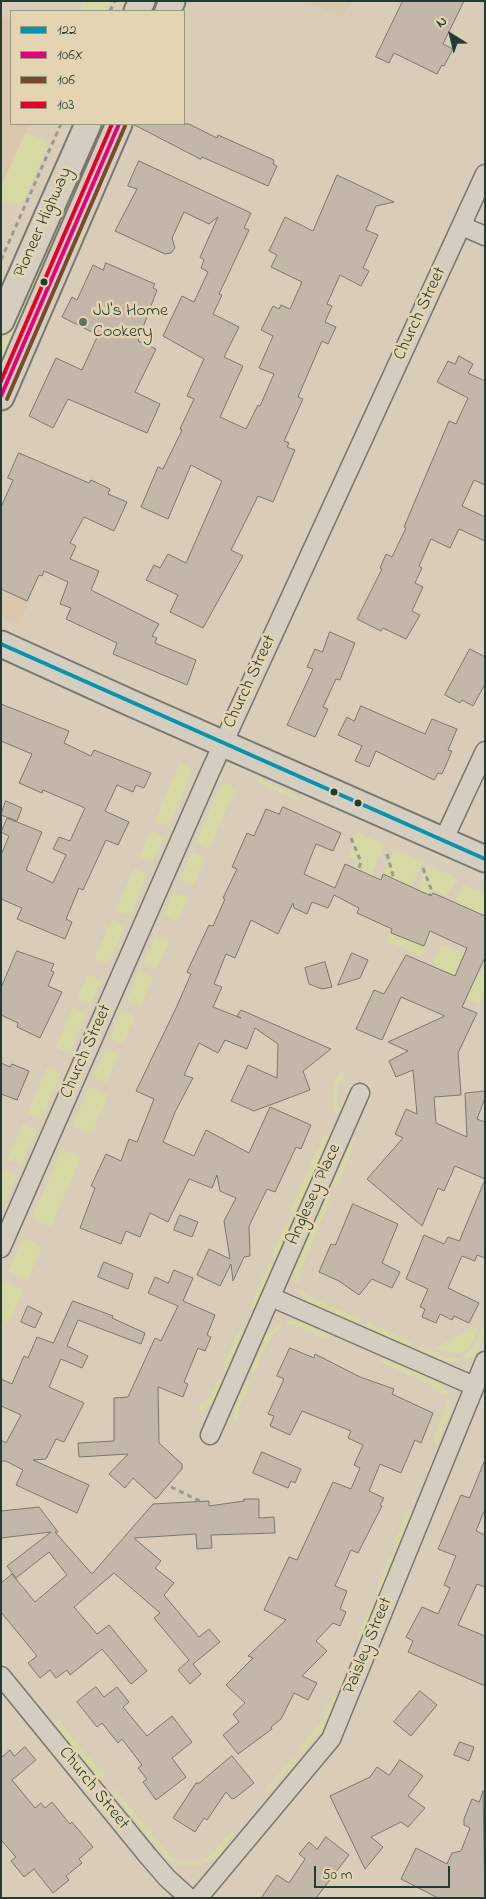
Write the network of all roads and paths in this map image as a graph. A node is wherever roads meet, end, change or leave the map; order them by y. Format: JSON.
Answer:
{"nodes":[{"id":1,"x":61,"y":125,"type":"edge"},
{"id":2,"x":88,"y":125,"type":"edge"},
{"id":3,"x":119,"y":125,"type":"edge"},
{"id":4,"x":485,"y":174,"type":"edge"},
{"id":5,"x":462,"y":226,"type":"junction"},
{"id":6,"x":485,"y":236,"type":"edge"},
{"id":7,"x":1,"y":260,"type":"edge"},
{"id":8,"x":1,"y":322,"type":"edge"},
{"id":9,"x":1,"y":397,"type":"edge"},
{"id":10,"x":1,"y":644,"type":"edge"},
{"id":11,"x":223,"y":744,"type":"junction"},
{"id":12,"x":485,"y":751,"type":"edge"},
{"id":13,"x":351,"y":838,"type":"dead end"},
{"id":14,"x":444,"y":841,"type":"junction"},
{"id":15,"x":387,"y":854,"type":"dead end"},
{"id":16,"x":485,"y":859,"type":"edge"},
{"id":17,"x":424,"y":868,"type":"dead end"},
{"id":18,"x":358,"y":870,"type":"dead end"},
{"id":19,"x":394,"y":879,"type":"dead end"},
{"id":20,"x":430,"y":895,"type":"dead end"},
{"id":21,"x":360,"y":1093,"type":"dead end"},
{"id":22,"x":1,"y":1248,"type":"edge"},
{"id":23,"x":271,"y":1297,"type":"junction"},
{"id":24,"x":485,"y":1361,"type":"edge"},
{"id":25,"x":474,"y":1386,"type":"junction"},
{"id":26,"x":210,"y":1435,"type":"dead end"},
{"id":27,"x":171,"y":1488,"type":"dead end"},
{"id":28,"x":200,"y":1501,"type":"dead end"},
{"id":29,"x":1,"y":1676,"type":"edge"},
{"id":30,"x":189,"y":1898,"type":"edge"},
{"id":31,"x":198,"y":1898,"type":"edge"}],
"edges":[{"from":1,"to":7,"type":"path"},
{"from":2,"to":8,"type":"main road","name":"Pioneer Highway"},
{"from":3,"to":9,"type":"main road","name":"Pioneer Highway"},
{"from":4,"to":5,"type":"street","name":"Church Street"},
{"from":5,"to":6,"type":"street"},
{"from":5,"to":11,"type":"street","name":"Church Street"},
{"from":10,"to":11,"type":"main road"},
{"from":11,"to":14,"type":"main road"},
{"from":11,"to":22,"type":"street","name":"Church Street"},
{"from":12,"to":14,"type":"street"},
{"from":13,"to":18,"type":"path"},
{"from":14,"to":16,"type":"main road"},
{"from":15,"to":19,"type":"path"},
{"from":17,"to":20,"type":"path"},
{"from":21,"to":23,"type":"street","name":"Anglesey Place"},
{"from":23,"to":25,"type":"street"},
{"from":23,"to":26,"type":"street","name":"Anglesey Place"},
{"from":24,"to":25,"type":"street","name":"Paisley Street"},
{"from":25,"to":31,"type":"street","name":"Paisley Street"},
{"from":27,"to":28,"type":"path"},
{"from":29,"to":30,"type":"street","name":"Church Street"}]}
